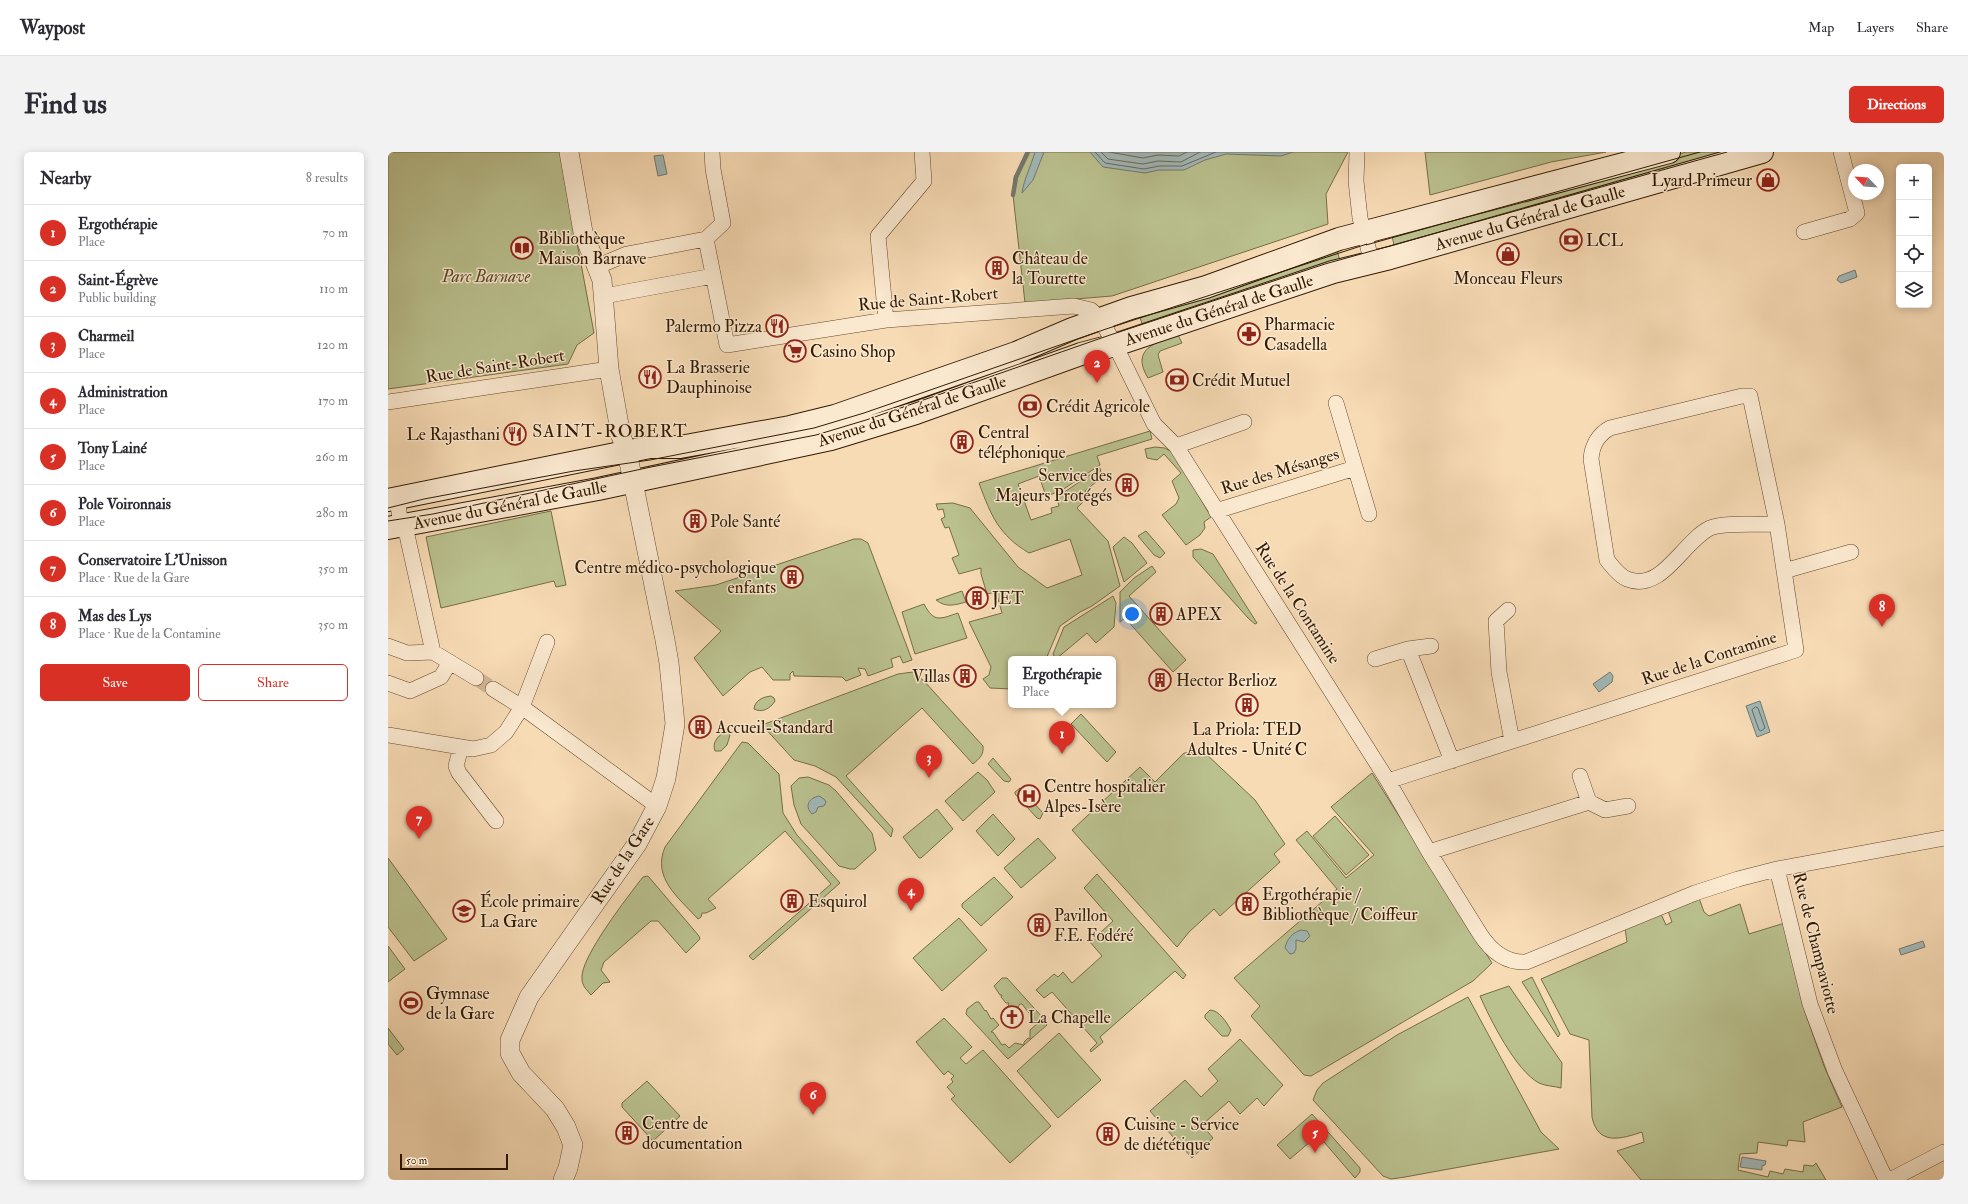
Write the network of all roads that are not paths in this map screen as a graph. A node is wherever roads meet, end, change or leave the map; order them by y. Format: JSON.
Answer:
{"nodes":[{"id":1,"x":569,"y":152,"type":"edge"},
{"id":2,"x":712,"y":152,"type":"edge"},
{"id":3,"x":922,"y":152,"type":"edge"},
{"id":4,"x":1357,"y":152,"type":"edge"},
{"id":5,"x":1669,"y":152,"type":"edge"},
{"id":6,"x":1762,"y":152,"type":"edge"},
{"id":7,"x":1841,"y":152,"type":"edge"},
{"id":8,"x":1364,"y":232,"type":"junction"},
{"id":9,"x":1804,"y":232,"type":"dead end"},
{"id":10,"x":706,"y":239,"type":"junction"},
{"id":11,"x":1372,"y":262,"type":"junction"},
{"id":12,"x":596,"y":267,"type":"junction"},
{"id":13,"x":714,"y":276,"type":"junction"},
{"id":14,"x":604,"y":296,"type":"junction"},
{"id":15,"x":886,"y":320,"type":"junction"},
{"id":16,"x":1101,"y":320,"type":"junction"},
{"id":17,"x":1115,"y":345,"type":"junction"},
{"id":18,"x":609,"y":369,"type":"junction"},
{"id":19,"x":388,"y":402,"type":"edge"},
{"id":20,"x":1336,"y":403,"type":"dead end"},
{"id":21,"x":1244,"y":422,"type":"dead end"},
{"id":22,"x":1176,"y":446,"type":"junction"},
{"id":23,"x":627,"y":452,"type":"junction"},
{"id":24,"x":1355,"y":468,"type":"junction"},
{"id":25,"x":632,"y":482,"type":"junction"},
{"id":26,"x":392,"y":499,"type":"edge"},
{"id":27,"x":1216,"y":511,"type":"junction"},
{"id":28,"x":1369,"y":514,"type":"dead end"},
{"id":29,"x":1777,"y":524,"type":"junction"},
{"id":30,"x":395,"y":527,"type":"edge"},
{"id":31,"x":1851,"y":552,"type":"dead end"},
{"id":32,"x":1784,"y":571,"type":"junction"},
{"id":33,"x":1508,"y":610,"type":"dead end"},
{"id":34,"x":547,"y":642,"type":"dead end"},
{"id":35,"x":388,"y":646,"type":"edge"},
{"id":36,"x":1431,"y":646,"type":"dead end"},
{"id":37,"x":1408,"y":650,"type":"junction"},
{"id":38,"x":433,"y":652,"type":"junction"},
{"id":39,"x":1375,"y":659,"type":"dead end"},
{"id":40,"x":450,"y":662,"type":"junction"},
{"id":41,"x":476,"y":678,"type":"tunnel mouth"},
{"id":42,"x":388,"y":683,"type":"edge"},
{"id":43,"x":493,"y":689,"type":"tunnel mouth"},
{"id":44,"x":522,"y":707,"type":"junction"},
{"id":45,"x":388,"y":735,"type":"edge"},
{"id":46,"x":1512,"y":741,"type":"junction"},
{"id":47,"x":460,"y":747,"type":"junction"},
{"id":48,"x":1452,"y":761,"type":"junction"},
{"id":49,"x":1580,"y":776,"type":"dead end"},
{"id":50,"x":1388,"y":781,"type":"junction"},
{"id":51,"x":1590,"y":802,"type":"junction"},
{"id":52,"x":657,"y":806,"type":"junction"},
{"id":53,"x":1628,"y":806,"type":"dead end"},
{"id":54,"x":496,"y":821,"type":"dead end"},
{"id":55,"x":1944,"y":838,"type":"edge"},
{"id":56,"x":1429,"y":852,"type":"junction"},
{"id":57,"x":1777,"y":869,"type":"junction"},
{"id":58,"x":1944,"y":1152,"type":"edge"},
{"id":59,"x":563,"y":1180,"type":"edge"},
{"id":60,"x":1886,"y":1180,"type":"edge"},
{"id":61,"x":1890,"y":1180,"type":"edge"}],
"edges":[{"from":1,"to":12,"type":"street"},
{"from":2,"to":10,"type":"street"},
{"from":3,"to":15,"type":"street"},
{"from":4,"to":8,"type":"street"},
{"from":5,"to":8,"type":"main road","name":"Avenue du Général de Gaulle"},
{"from":6,"to":11,"type":"main road","name":"Avenue du Général de Gaulle"},
{"from":7,"to":9,"type":"street"},
{"from":8,"to":11,"type":"street"},
{"from":8,"to":16,"type":"main road","name":"Avenue du Général de Gaulle"},
{"from":10,"to":12,"type":"street"},
{"from":10,"to":13,"type":"street"},
{"from":11,"to":17,"type":"main road","name":"Avenue du Général de Gaulle"},
{"from":12,"to":14,"type":"street"},
{"from":13,"to":14,"type":"street"},
{"from":13,"to":15,"type":"street","name":"Rue de Saint-Robert"},
{"from":14,"to":18,"type":"street"},
{"from":15,"to":16,"type":"street","name":"Rue de Saint-Robert"},
{"from":16,"to":17,"type":"street","name":"Rue de Saint-Robert"},
{"from":16,"to":23,"type":"main road","name":"Avenue du Général de Gaulle"},
{"from":17,"to":22,"type":"street","name":"Rue de la Contamine"},
{"from":17,"to":25,"type":"main road","name":"Avenue du Général de Gaulle"},
{"from":18,"to":19,"type":"street","name":"Rue de Saint-Robert"},
{"from":18,"to":23,"type":"street"},
{"from":20,"to":24,"type":"street","name":"Rue des Mésanges"},
{"from":21,"to":22,"type":"street"},
{"from":22,"to":27,"type":"street","name":"Rue de la Contamine"},
{"from":23,"to":25,"type":"street","name":"Avenue du Général de Gaulle"},
{"from":23,"to":26,"type":"main road","name":"Avenue du Général de Gaulle"},
{"from":24,"to":27,"type":"street","name":"Rue des Mésanges"},
{"from":24,"to":28,"type":"street","name":"Rue des Mésanges"},
{"from":25,"to":30,"type":"main road","name":"Avenue du Général de Gaulle"},
{"from":25,"to":52,"type":"street","name":"Rue de la Gare"},
{"from":26,"to":30,"type":"street"},
{"from":27,"to":50,"type":"street","name":"Rue de la Contamine"},
{"from":29,"to":29,"type":"street","name":"Rue de la Contamine"},
{"from":29,"to":32,"type":"street","name":"Rue de la Contamine"},
{"from":30,"to":38,"type":"street"},
{"from":31,"to":32,"type":"street"},
{"from":32,"to":46,"type":"street","name":"Rue de la Contamine"},
{"from":33,"to":46,"type":"street"},
{"from":34,"to":44,"type":"street"},
{"from":35,"to":38,"type":"street"},
{"from":36,"to":37,"type":"street"},
{"from":37,"to":39,"type":"street"},
{"from":37,"to":48,"type":"street"},
{"from":38,"to":40,"type":"street"},
{"from":40,"to":41,"type":"street"},
{"from":40,"to":42,"type":"street"},
{"from":43,"to":44,"type":"street","name":"Rue de la Gare"},
{"from":44,"to":47,"type":"street"},
{"from":44,"to":52,"type":"street","name":"Rue de la Gare"},
{"from":45,"to":47,"type":"street"},
{"from":46,"to":48,"type":"street","name":"Rue de la Contamine"},
{"from":47,"to":54,"type":"street"},
{"from":48,"to":50,"type":"street","name":"Rue de la Contamine"},
{"from":49,"to":51,"type":"street"},
{"from":50,"to":56,"type":"street","name":"Rue de la Contamine"},
{"from":51,"to":53,"type":"street"},
{"from":51,"to":56,"type":"street"},
{"from":52,"to":59,"type":"street","name":"Rue de la Gare"},
{"from":55,"to":57,"type":"street","name":"Rue de Champaviotte"},
{"from":56,"to":57,"type":"street","name":"Rue de la Contamine"},
{"from":57,"to":60,"type":"street","name":"Rue de Champaviotte"},
{"from":58,"to":61,"type":"street"}]}
